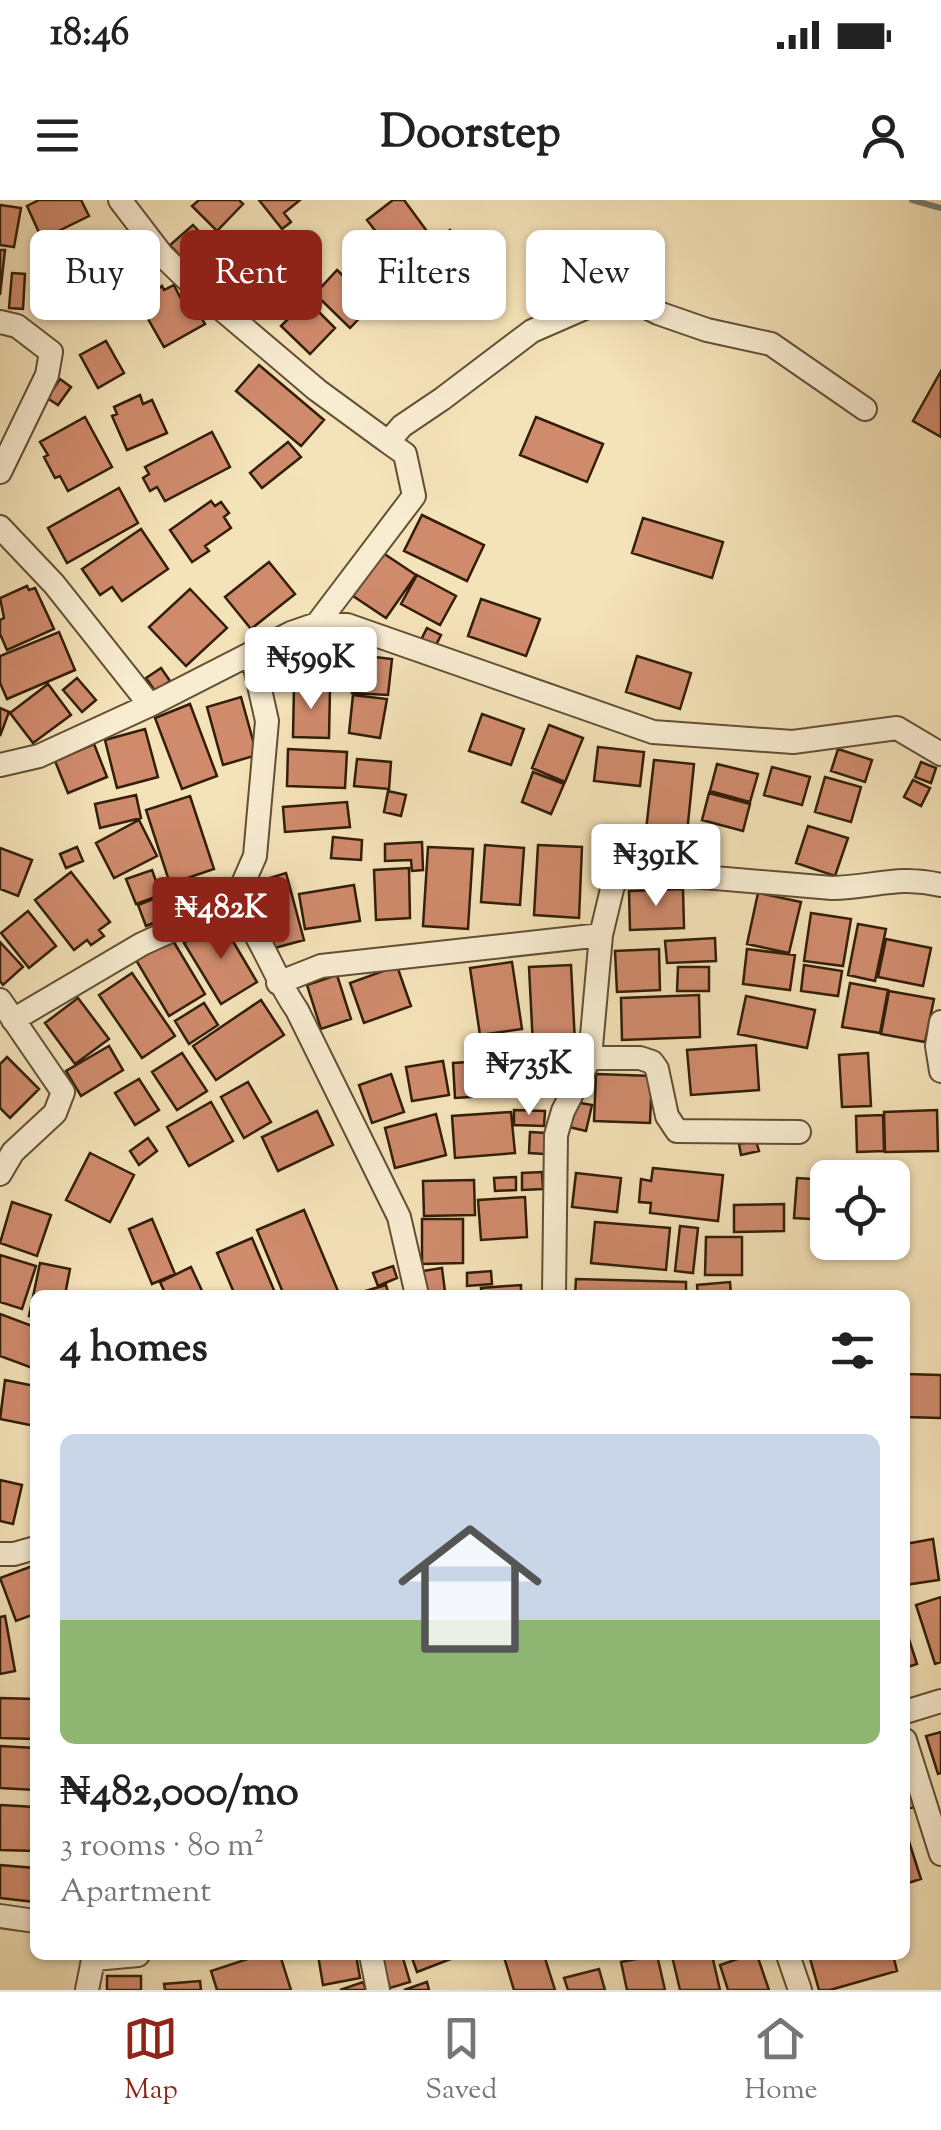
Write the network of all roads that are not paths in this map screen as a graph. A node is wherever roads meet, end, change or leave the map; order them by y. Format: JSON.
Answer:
{"nodes":[{"id":1,"x":120,"y":200,"type":"edge"},
{"id":2,"x":0,"y":322,"type":"edge"},
{"id":3,"x":865,"y":409,"type":"dead end"},
{"id":4,"x":388,"y":442,"type":"junction"},
{"id":5,"x":0,"y":472,"type":"edge"},
{"id":6,"x":0,"y":528,"type":"edge"},
{"id":7,"x":318,"y":624,"type":"junction"},
{"id":8,"x":252,"y":654,"type":"junction"},
{"id":9,"x":150,"y":705,"type":"junction"},
{"id":10,"x":941,"y":754,"type":"edge"},
{"id":11,"x":0,"y":765,"type":"edge"},
{"id":12,"x":941,"y":885,"type":"edge"},
{"id":13,"x":234,"y":904,"type":"junction"},
{"id":14,"x":601,"y":935,"type":"junction"},
{"id":15,"x":278,"y":984,"type":"junction"},
{"id":16,"x":7,"y":1010,"type":"edge"},
{"id":17,"x":941,"y":1022,"type":"edge"},
{"id":18,"x":590,"y":1058,"type":"junction"},
{"id":19,"x":941,"y":1071,"type":"edge"},
{"id":20,"x":799,"y":1132,"type":"dead end"},
{"id":21,"x":0,"y":1174,"type":"edge"},
{"id":22,"x":417,"y":1290,"type":"edge"},
{"id":23,"x":554,"y":1290,"type":"edge"},
{"id":24,"x":30,"y":1549,"type":"edge"},
{"id":25,"x":0,"y":1554,"type":"edge"},
{"id":26,"x":941,"y":1701,"type":"edge"},
{"id":27,"x":910,"y":1710,"type":"edge"},
{"id":28,"x":910,"y":1756,"type":"edge"},
{"id":29,"x":941,"y":1854,"type":"edge"},
{"id":30,"x":0,"y":1916,"type":"edge"},
{"id":31,"x":30,"y":1921,"type":"edge"},
{"id":32,"x":94,"y":1960,"type":"edge"},
{"id":33,"x":372,"y":1960,"type":"edge"},
{"id":34,"x":790,"y":1960,"type":"edge"},
{"id":35,"x":87,"y":1990,"type":"edge"},
{"id":36,"x":378,"y":1990,"type":"edge"},
{"id":37,"x":800,"y":1990,"type":"edge"}],
"edges":[{"from":1,"to":4,"type":"street"},
{"from":2,"to":5,"type":"street"},
{"from":3,"to":4,"type":"street"},
{"from":4,"to":7,"type":"street"},
{"from":6,"to":9,"type":"street"},
{"from":7,"to":8,"type":"street"},
{"from":7,"to":10,"type":"street"},
{"from":8,"to":9,"type":"street"},
{"from":8,"to":13,"type":"street"},
{"from":9,"to":11,"type":"street"},
{"from":12,"to":14,"type":"street"},
{"from":13,"to":15,"type":"street"},
{"from":13,"to":16,"type":"street"},
{"from":14,"to":15,"type":"street"},
{"from":14,"to":18,"type":"street"},
{"from":15,"to":22,"type":"street"},
{"from":16,"to":21,"type":"street"},
{"from":17,"to":19,"type":"street"},
{"from":18,"to":20,"type":"street"},
{"from":18,"to":23,"type":"street"},
{"from":24,"to":25,"type":"street"},
{"from":26,"to":27,"type":"street"},
{"from":28,"to":29,"type":"street"},
{"from":30,"to":31,"type":"street"},
{"from":32,"to":35,"type":"street"},
{"from":33,"to":36,"type":"street"},
{"from":34,"to":37,"type":"street"}]}
